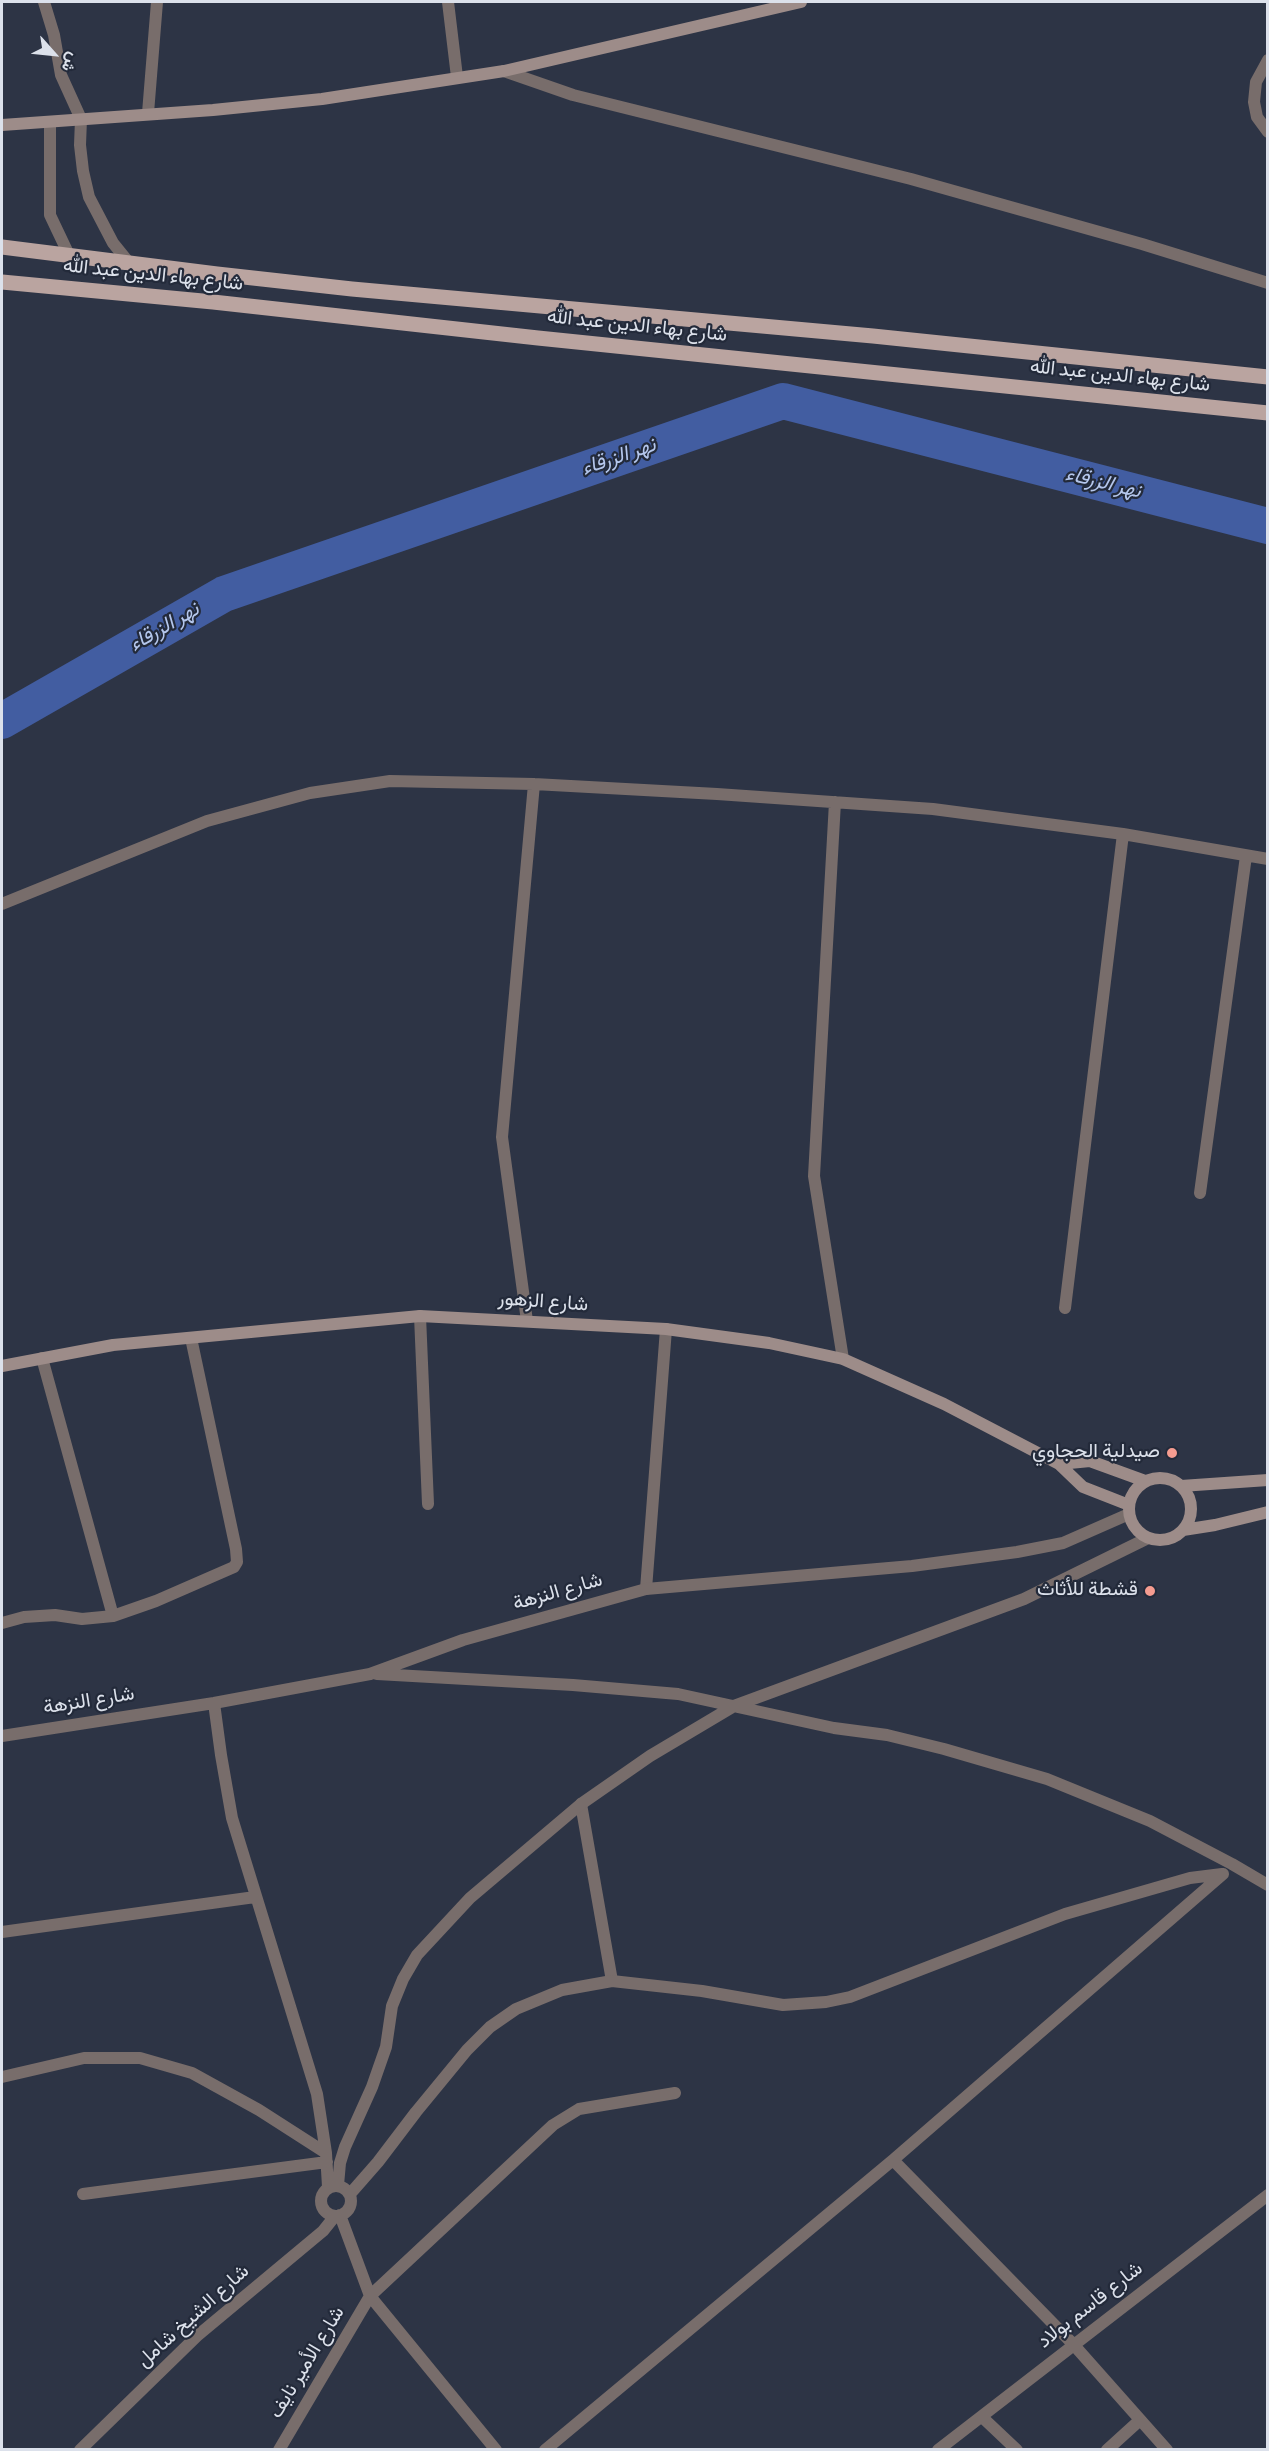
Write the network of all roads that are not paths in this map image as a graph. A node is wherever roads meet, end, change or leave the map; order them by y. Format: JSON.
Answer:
{"nodes":[{"id":1,"x":44,"y":2,"type":"edge"},
{"id":2,"x":157,"y":2,"type":"edge"},
{"id":3,"x":448,"y":2,"type":"edge"},
{"id":4,"x":801,"y":2,"type":"edge"},
{"id":5,"x":1268,"y":60,"type":"edge"},
{"id":6,"x":504,"y":71,"type":"junction"},
{"id":7,"x":457,"y":77,"type":"junction"},
{"id":8,"x":148,"y":113,"type":"junction"},
{"id":9,"x":81,"y":119,"type":"junction"},
{"id":10,"x":50,"y":122,"type":"junction"},
{"id":11,"x":2,"y":125,"type":"edge"},
{"id":12,"x":1268,"y":132,"type":"edge"},
{"id":13,"x":2,"y":247,"type":"edge"},
{"id":14,"x":69,"y":255,"type":"junction"},
{"id":15,"x":130,"y":264,"type":"junction"},
{"id":16,"x":217,"y":274,"type":"junction"},
{"id":17,"x":2,"y":282,"type":"edge"},
{"id":18,"x":1268,"y":283,"type":"edge"},
{"id":19,"x":213,"y":302,"type":"junction"},
{"id":20,"x":1268,"y":376,"type":"edge"},
{"id":21,"x":1268,"y":413,"type":"edge"},
{"id":22,"x":534,"y":784,"type":"junction"},
{"id":23,"x":835,"y":802,"type":"junction"},
{"id":24,"x":1123,"y":834,"type":"junction"},
{"id":25,"x":1246,"y":856,"type":"junction"},
{"id":26,"x":1268,"y":859,"type":"edge"},
{"id":27,"x":2,"y":904,"type":"edge"},
{"id":28,"x":1200,"y":1193,"type":"dead end"},
{"id":29,"x":1065,"y":1308,"type":"dead end"},
{"id":30,"x":420,"y":1316,"type":"junction"},
{"id":31,"x":527,"y":1320,"type":"junction"},
{"id":32,"x":666,"y":1329,"type":"junction"},
{"id":33,"x":191,"y":1338,"type":"junction"},
{"id":34,"x":42,"y":1358,"type":"junction"},
{"id":35,"x":843,"y":1359,"type":"junction"},
{"id":36,"x":2,"y":1366,"type":"edge"},
{"id":37,"x":1059,"y":1464,"type":"junction"},
{"id":38,"x":1268,"y":1480,"type":"edge"},
{"id":39,"x":1145,"y":1481,"type":"junction"},
{"id":40,"x":1181,"y":1486,"type":"junction"},
{"id":41,"x":428,"y":1504,"type":"dead end"},
{"id":42,"x":1129,"y":1510,"type":"junction"},
{"id":43,"x":1268,"y":1512,"type":"edge"},
{"id":44,"x":1183,"y":1530,"type":"junction"},
{"id":45,"x":1148,"y":1538,"type":"junction"},
{"id":46,"x":646,"y":1588,"type":"junction"},
{"id":47,"x":113,"y":1616,"type":"junction"},
{"id":48,"x":2,"y":1623,"type":"edge"},
{"id":49,"x":370,"y":1674,"type":"junction"},
{"id":50,"x":214,"y":1703,"type":"junction"},
{"id":51,"x":734,"y":1706,"type":"junction"},
{"id":52,"x":2,"y":1736,"type":"edge"},
{"id":53,"x":581,"y":1804,"type":"junction"},
{"id":54,"x":1232,"y":1864,"type":"junction"},
{"id":55,"x":1222,"y":1874,"type":"junction"},
{"id":56,"x":1268,"y":1885,"type":"edge"},
{"id":57,"x":255,"y":1897,"type":"junction"},
{"id":58,"x":2,"y":1932,"type":"edge"},
{"id":59,"x":612,"y":1981,"type":"junction"},
{"id":60,"x":2,"y":2077,"type":"edge"},
{"id":61,"x":675,"y":2093,"type":"dead end"},
{"id":62,"x":326,"y":2157,"type":"junction"},
{"id":63,"x":893,"y":2160,"type":"junction"},
{"id":64,"x":333,"y":2186,"type":"junction"},
{"id":65,"x":83,"y":2194,"type":"dead end"},
{"id":66,"x":350,"y":2194,"type":"junction"},
{"id":67,"x":1268,"y":2195,"type":"edge"},
{"id":68,"x":338,"y":2216,"type":"junction"},
{"id":69,"x":370,"y":2296,"type":"junction"},
{"id":70,"x":1073,"y":2344,"type":"junction"},
{"id":71,"x":982,"y":2417,"type":"junction"},
{"id":72,"x":1140,"y":2420,"type":"junction"},
{"id":73,"x":80,"y":2450,"type":"edge"},
{"id":74,"x":279,"y":2450,"type":"edge"},
{"id":75,"x":496,"y":2450,"type":"edge"},
{"id":76,"x":545,"y":2450,"type":"edge"},
{"id":77,"x":938,"y":2450,"type":"edge"},
{"id":78,"x":1017,"y":2450,"type":"edge"},
{"id":79,"x":1107,"y":2450,"type":"edge"},
{"id":80,"x":1167,"y":2450,"type":"edge"}],
"edges":[{"from":1,"to":9,"type":"street"},
{"from":2,"to":8,"type":"street"},
{"from":3,"to":7,"type":"street"},
{"from":4,"to":6,"type":"main road"},
{"from":5,"to":12,"type":"street"},
{"from":6,"to":7,"type":"main road"},
{"from":6,"to":18,"type":"street"},
{"from":7,"to":8,"type":"main road"},
{"from":8,"to":9,"type":"main road"},
{"from":9,"to":10,"type":"main road"},
{"from":9,"to":15,"type":"street"},
{"from":10,"to":11,"type":"main road"},
{"from":10,"to":14,"type":"street"},
{"from":13,"to":14,"type":"main road","name":"شارع بهاء الدين عبد الله"},
{"from":14,"to":15,"type":"main road","name":"شارع بهاء الدين عبد الله"},
{"from":15,"to":16,"type":"main road","name":"شارع بهاء الدين عبد الله"},
{"from":16,"to":19,"type":"main road"},
{"from":16,"to":20,"type":"main road","name":"شارع بهاء الدين عبد الله"},
{"from":17,"to":19,"type":"main road","name":"شارع بهاء الدين عبد الله"},
{"from":19,"to":21,"type":"main road","name":"شارع بهاء الدين عبد الله"},
{"from":22,"to":23,"type":"street"},
{"from":22,"to":27,"type":"street"},
{"from":22,"to":31,"type":"street"},
{"from":23,"to":24,"type":"street"},
{"from":23,"to":35,"type":"street"},
{"from":24,"to":25,"type":"street"},
{"from":24,"to":29,"type":"street"},
{"from":25,"to":26,"type":"street"},
{"from":25,"to":28,"type":"street"},
{"from":30,"to":31,"type":"main road","name":"شارع الزهور"},
{"from":30,"to":33,"type":"main road","name":"شارع الزهور"},
{"from":30,"to":41,"type":"street"},
{"from":31,"to":32,"type":"main road","name":"شارع الزهور"},
{"from":32,"to":35,"type":"main road","name":"شارع الزهور"},
{"from":32,"to":46,"type":"street"},
{"from":33,"to":34,"type":"main road","name":"شارع الزهور"},
{"from":33,"to":47,"type":"street"},
{"from":34,"to":36,"type":"main road","name":"شارع الزهور"},
{"from":34,"to":47,"type":"street"},
{"from":35,"to":37,"type":"main road","name":"شارع الزهور"},
{"from":37,"to":39,"type":"main road"},
{"from":37,"to":42,"type":"main road","name":"شارع الزهور"},
{"from":38,"to":40,"type":"main road"},
{"from":39,"to":40,"type":"main road"},
{"from":39,"to":42,"type":"main road"},
{"from":40,"to":44,"type":"main road"},
{"from":42,"to":45,"type":"main road"},
{"from":42,"to":46,"type":"street","name":"شارع النزهة"},
{"from":43,"to":44,"type":"main road"},
{"from":44,"to":45,"type":"main road"},
{"from":45,"to":51,"type":"street"},
{"from":46,"to":49,"type":"street","name":"شارع النزهة"},
{"from":47,"to":48,"type":"street"},
{"from":49,"to":50,"type":"street","name":"شارع النزهة"},
{"from":49,"to":51,"type":"street"},
{"from":50,"to":52,"type":"street","name":"شارع النزهة"},
{"from":50,"to":57,"type":"street"},
{"from":51,"to":53,"type":"street"},
{"from":51,"to":54,"type":"street"},
{"from":53,"to":59,"type":"street"},
{"from":53,"to":64,"type":"street"},
{"from":54,"to":55,"type":"street"},
{"from":54,"to":56,"type":"street"},
{"from":55,"to":59,"type":"street"},
{"from":55,"to":63,"type":"street"},
{"from":57,"to":58,"type":"street"},
{"from":57,"to":62,"type":"street"},
{"from":59,"to":66,"type":"street"},
{"from":60,"to":62,"type":"street"},
{"from":61,"to":69,"type":"street","name":"شارع الأمير نايف"},
{"from":62,"to":64,"type":"street"},
{"from":62,"to":65,"type":"street"},
{"from":63,"to":70,"type":"street"},
{"from":63,"to":76,"type":"street"},
{"from":64,"to":66,"type":"street"},
{"from":64,"to":68,"type":"street"},
{"from":66,"to":68,"type":"street"},
{"from":67,"to":70,"type":"street","name":"شارع قاسم بولاد"},
{"from":68,"to":69,"type":"street"},
{"from":68,"to":73,"type":"street","name":"شارع الشيخ شامل"},
{"from":69,"to":74,"type":"street","name":"شارع الأمير نايف"},
{"from":69,"to":75,"type":"street"},
{"from":70,"to":71,"type":"street","name":"شارع قاسم بولاد"},
{"from":70,"to":72,"type":"street"},
{"from":71,"to":77,"type":"street","name":"شارع قاسم بولاد"},
{"from":71,"to":78,"type":"street"},
{"from":72,"to":79,"type":"street"},
{"from":72,"to":80,"type":"street"}]}
